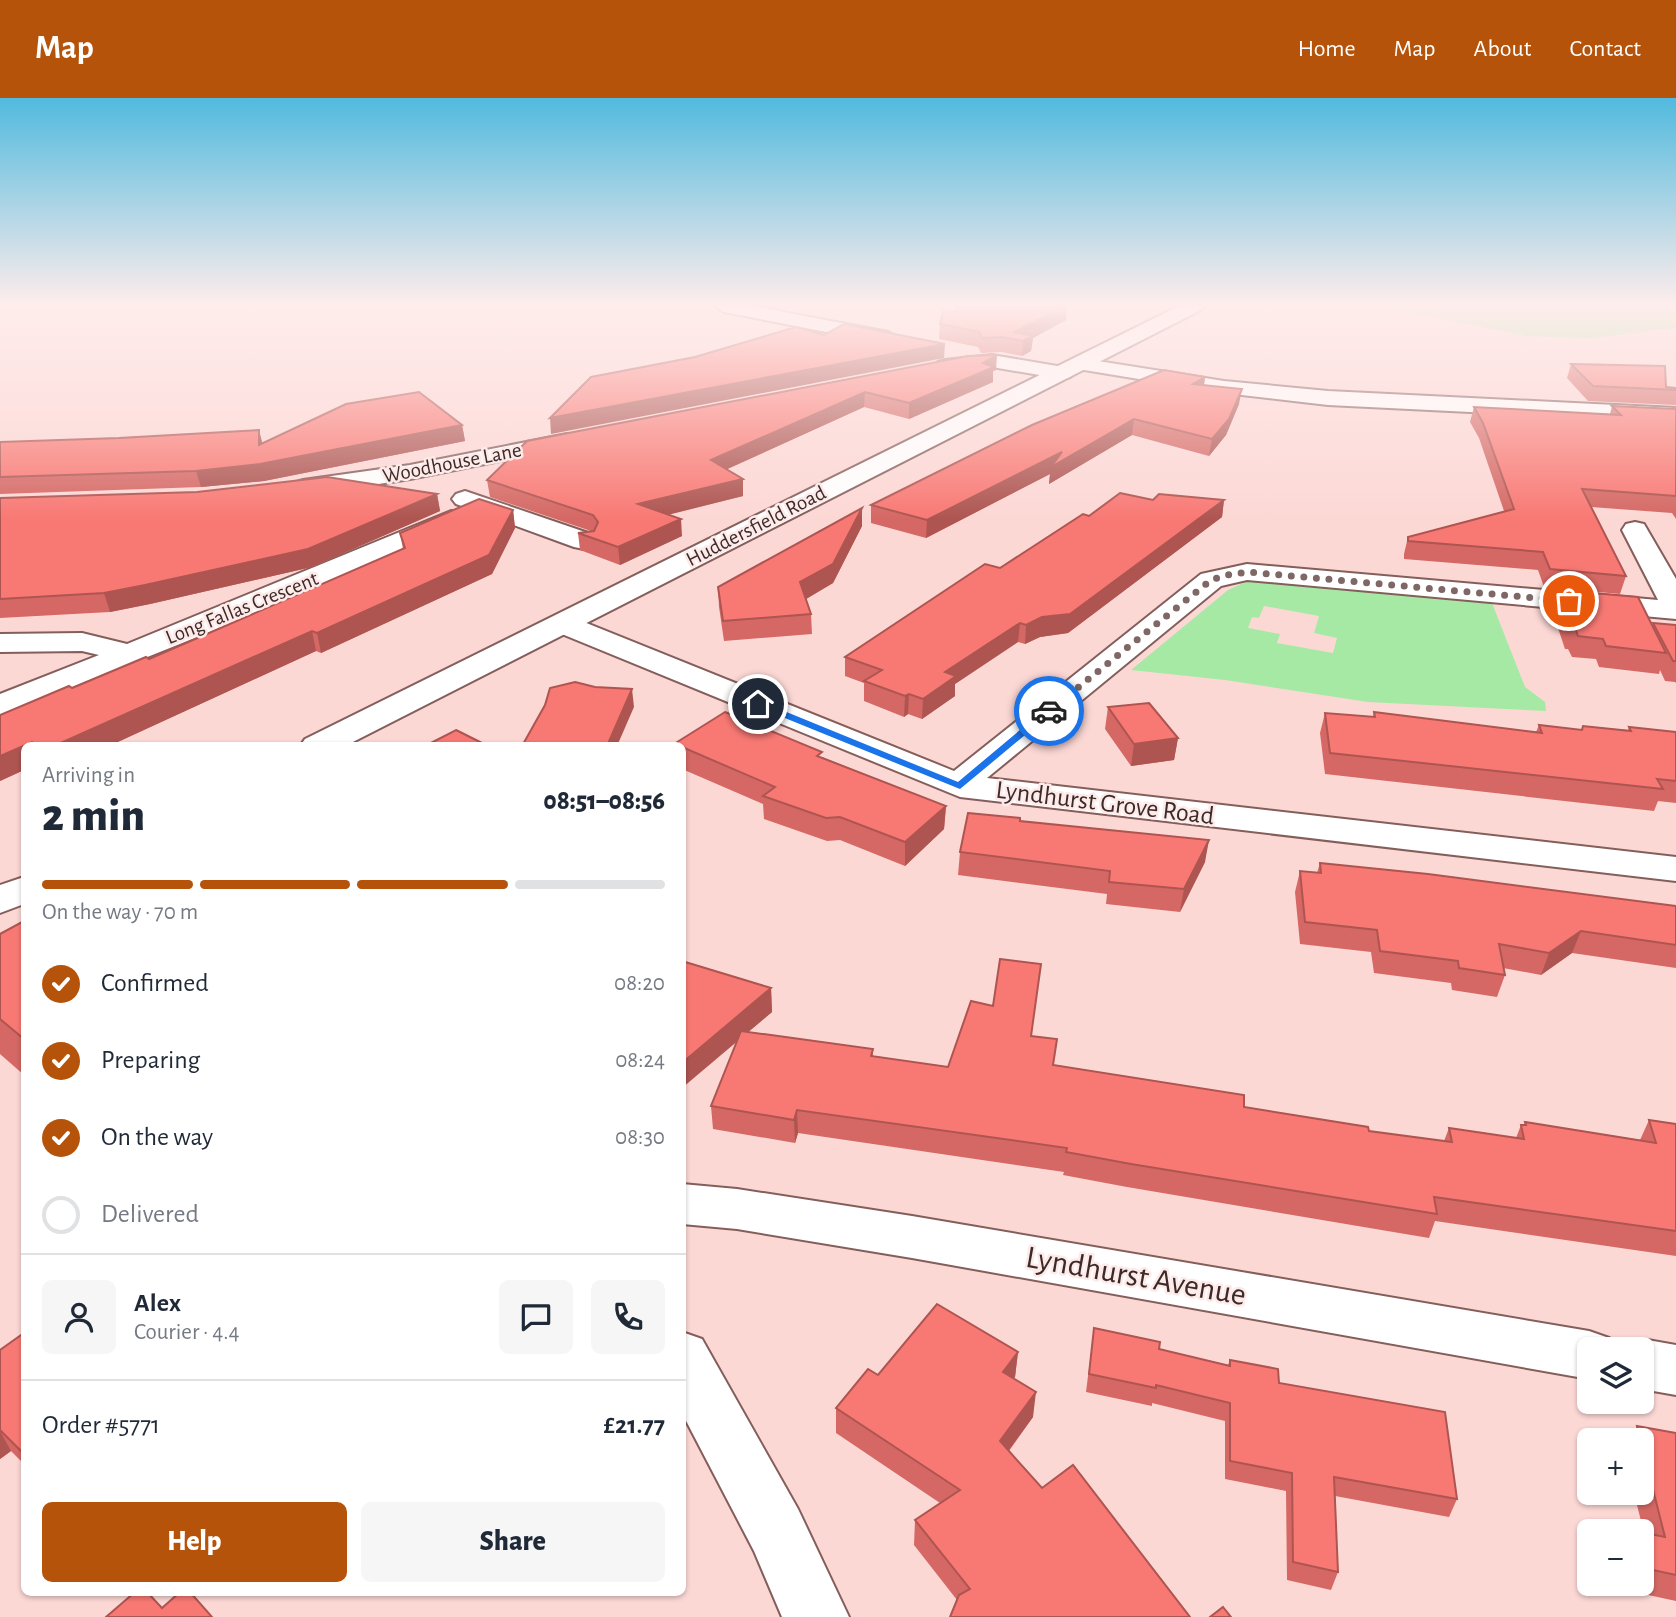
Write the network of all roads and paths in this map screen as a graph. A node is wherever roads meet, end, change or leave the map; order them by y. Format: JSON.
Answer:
{"nodes":[{"id":1,"x":1055,"y":377,"type":"edge"},
{"id":2,"x":1138,"y":377,"type":"edge"},
{"id":3,"x":1676,"y":415,"type":"edge"},
{"id":4,"x":587,"y":436,"type":"edge"},
{"id":5,"x":410,"y":472,"type":"junction"},
{"id":6,"x":276,"y":491,"type":"edge"},
{"id":7,"x":481,"y":505,"type":"junction"},
{"id":8,"x":1635,"y":530,"type":"dead end"},
{"id":9,"x":584,"y":541,"type":"edge"},
{"id":10,"x":1676,"y":605,"type":"edge"},
{"id":11,"x":1676,"y":610,"type":"edge"},
{"id":12,"x":563,"y":624,"type":"junction"},
{"id":13,"x":0,"y":643,"type":"edge"},
{"id":14,"x":130,"y":654,"type":"junction"},
{"id":15,"x":0,"y":706,"type":"edge"},
{"id":16,"x":325,"y":742,"type":"edge"},
{"id":17,"x":960,"y":786,"type":"junction"},
{"id":18,"x":1676,"y":869,"type":"edge"},
{"id":19,"x":21,"y":890,"type":"edge"},
{"id":20,"x":0,"y":901,"type":"edge"},
{"id":21,"x":686,"y":1204,"type":"edge"},
{"id":22,"x":1577,"y":1353,"type":"edge"},
{"id":23,"x":686,"y":1363,"type":"edge"},
{"id":24,"x":1654,"y":1366,"type":"edge"},
{"id":25,"x":1676,"y":1370,"type":"edge"},
{"id":26,"x":816,"y":1617,"type":"edge"}],
"edges":[{"from":1,"to":12,"type":"street","name":"Huddersfield Road"},
{"from":2,"to":3,"type":"street"},
{"from":4,"to":5,"type":"street","name":"Woodhouse Lane"},
{"from":5,"to":6,"type":"street","name":"Woodhouse Lane"},
{"from":5,"to":7,"type":"street"},
{"from":7,"to":9,"type":"street"},
{"from":7,"to":14,"type":"street","name":"Long Fallas Crescent"},
{"from":8,"to":10,"type":"street"},
{"from":11,"to":17,"type":"street"},
{"from":12,"to":16,"type":"street","name":"Huddersfield Road"},
{"from":12,"to":17,"type":"street","name":"Lyndhurst Grove Road"},
{"from":13,"to":14,"type":"street"},
{"from":14,"to":15,"type":"street","name":"Long Fallas Crescent"},
{"from":17,"to":18,"type":"street","name":"Lyndhurst Grove Road"},
{"from":19,"to":20,"type":"street"},
{"from":21,"to":22,"type":"street","name":"Lyndhurst Avenue"},
{"from":23,"to":26,"type":"street"},
{"from":24,"to":25,"type":"street"}]}
